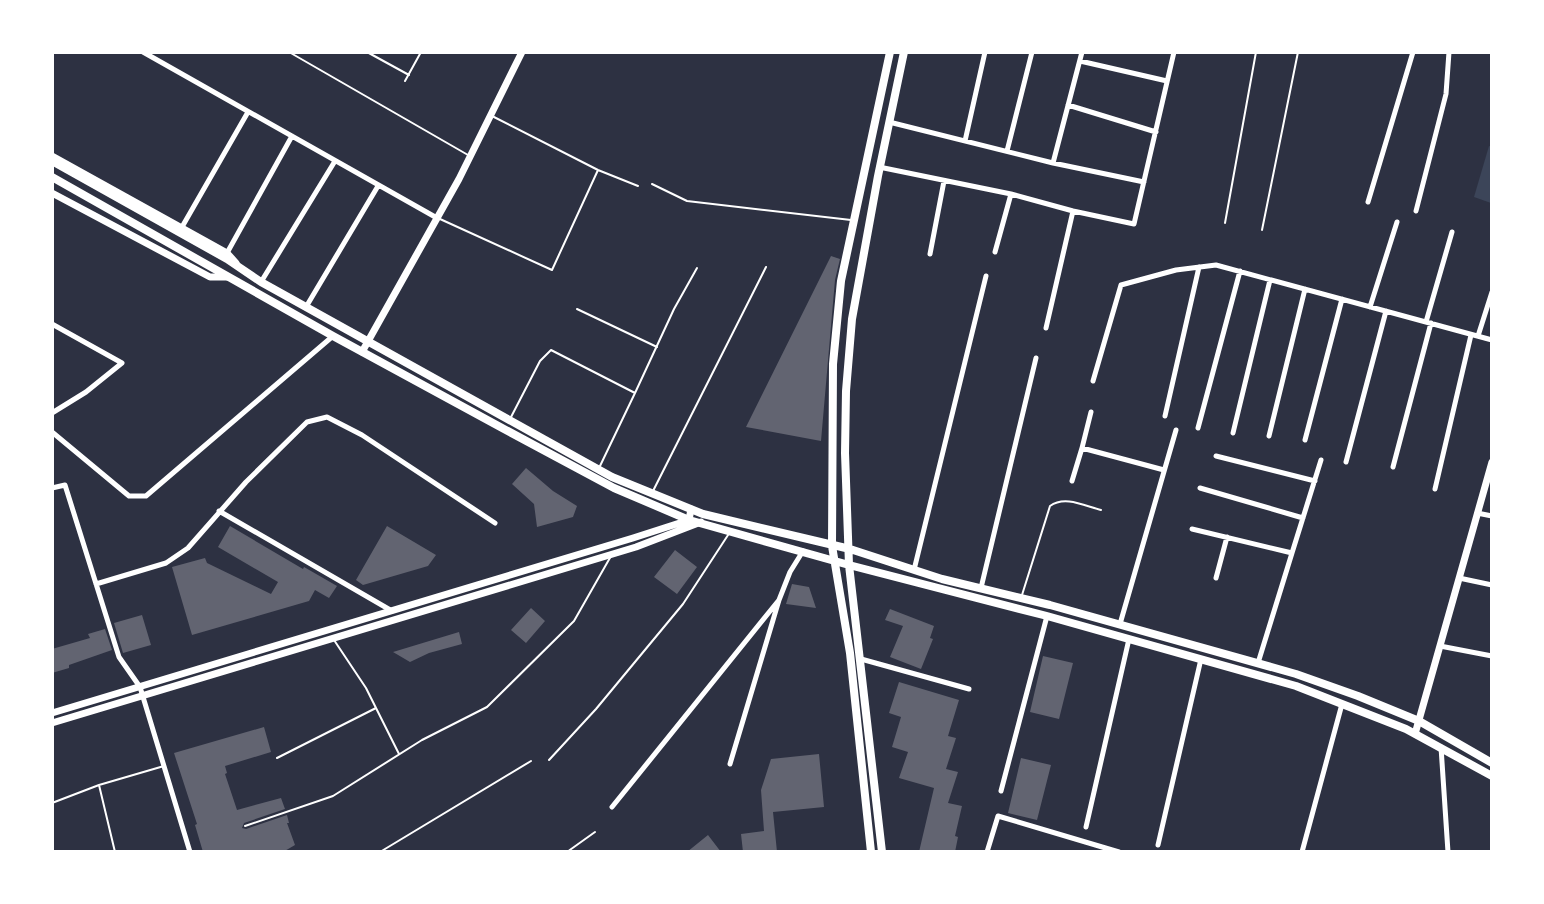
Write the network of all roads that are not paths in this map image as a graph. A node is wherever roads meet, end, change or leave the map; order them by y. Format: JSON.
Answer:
{"nodes":[{"id":1,"x":143,"y":52,"type":"edge"},
{"id":2,"x":289,"y":52,"type":"edge"},
{"id":3,"x":356,"y":52,"type":"edge"},
{"id":4,"x":362,"y":52,"type":"edge"},
{"id":5,"x":367,"y":52,"type":"edge"},
{"id":6,"x":421,"y":52,"type":"edge"},
{"id":7,"x":522,"y":52,"type":"edge"},
{"id":8,"x":890,"y":52,"type":"edge"},
{"id":9,"x":904,"y":52,"type":"edge"},
{"id":10,"x":985,"y":52,"type":"edge"},
{"id":11,"x":1032,"y":52,"type":"edge"},
{"id":12,"x":1082,"y":52,"type":"edge"},
{"id":13,"x":1174,"y":52,"type":"edge"},
{"id":14,"x":1256,"y":52,"type":"edge"},
{"id":15,"x":1298,"y":52,"type":"edge"},
{"id":16,"x":1413,"y":52,"type":"edge"},
{"id":17,"x":1449,"y":52,"type":"edge"},
{"id":18,"x":1080,"y":60,"type":"junction"},
{"id":19,"x":409,"y":75,"type":"junction"},
{"id":20,"x":405,"y":81,"type":"dead end"},
{"id":21,"x":1167,"y":81,"type":"junction"},
{"id":22,"x":1068,"y":105,"type":"junction"},
{"id":23,"x":249,"y":112,"type":"junction"},
{"id":24,"x":491,"y":115,"type":"junction"},
{"id":25,"x":889,"y":122,"type":"junction"},
{"id":26,"x":1156,"y":132,"type":"junction"},
{"id":27,"x":292,"y":136,"type":"junction"},
{"id":28,"x":964,"y":141,"type":"junction"},
{"id":29,"x":1007,"y":151,"type":"junction"},
{"id":30,"x":52,"y":156,"type":"edge"},
{"id":31,"x":470,"y":157,"type":"junction"},
{"id":32,"x":52,"y":161,"type":"edge"},
{"id":33,"x":335,"y":161,"type":"junction"},
{"id":34,"x":1053,"y":163,"type":"junction"},
{"id":35,"x":879,"y":168,"type":"junction"},
{"id":36,"x":598,"y":170,"type":"junction"},
{"id":37,"x":52,"y":177,"type":"edge"},
{"id":38,"x":944,"y":181,"type":"junction"},
{"id":39,"x":1144,"y":182,"type":"junction"},
{"id":40,"x":652,"y":184,"type":"dead end"},
{"id":41,"x":378,"y":186,"type":"junction"},
{"id":42,"x":638,"y":186,"type":"dead end"},
{"id":43,"x":52,"y":193,"type":"edge"},
{"id":44,"x":1011,"y":194,"type":"junction"},
{"id":45,"x":1368,"y":202,"type":"dead end"},
{"id":46,"x":1073,"y":211,"type":"junction"},
{"id":47,"x":1416,"y":211,"type":"dead end"},
{"id":48,"x":437,"y":218,"type":"junction"},
{"id":49,"x":854,"y":220,"type":"junction"},
{"id":50,"x":1225,"y":222,"type":"dead end"},
{"id":51,"x":1397,"y":222,"type":"dead end"},
{"id":52,"x":182,"y":227,"type":"junction"},
{"id":53,"x":1262,"y":230,"type":"dead end"},
{"id":54,"x":1452,"y":232,"type":"dead end"},
{"id":55,"x":995,"y":252,"type":"dead end"},
{"id":56,"x":930,"y":255,"type":"dead end"},
{"id":57,"x":227,"y":256,"type":"junction"},
{"id":58,"x":766,"y":267,"type":"dead end"},
{"id":59,"x":1199,"y":267,"type":"junction"},
{"id":60,"x":697,"y":268,"type":"dead end"},
{"id":61,"x":1240,"y":271,"type":"junction"},
{"id":62,"x":986,"y":276,"type":"dead end"},
{"id":63,"x":231,"y":277,"type":"junction"},
{"id":64,"x":1270,"y":280,"type":"junction"},
{"id":65,"x":261,"y":282,"type":"junction"},
{"id":66,"x":1305,"y":289,"type":"junction"},
{"id":67,"x":1491,"y":292,"type":"edge"},
{"id":68,"x":1342,"y":299,"type":"junction"},
{"id":69,"x":306,"y":307,"type":"junction"},
{"id":70,"x":1370,"y":307,"type":"junction"},
{"id":71,"x":577,"y":309,"type":"dead end"},
{"id":72,"x":1386,"y":311,"type":"junction"},
{"id":73,"x":1429,"y":323,"type":"junction"},
{"id":74,"x":52,"y":324,"type":"edge"},
{"id":75,"x":1046,"y":328,"type":"dead end"},
{"id":76,"x":1471,"y":334,"type":"junction"},
{"id":77,"x":333,"y":336,"type":"junction"},
{"id":78,"x":1478,"y":336,"type":"junction"},
{"id":79,"x":1491,"y":340,"type":"edge"},
{"id":80,"x":368,"y":342,"type":"junction"},
{"id":81,"x":657,"y":347,"type":"junction"},
{"id":82,"x":362,"y":352,"type":"junction"},
{"id":83,"x":1036,"y":358,"type":"dead end"},
{"id":84,"x":1094,"y":381,"type":"dead end"},
{"id":85,"x":635,"y":393,"type":"junction"},
{"id":86,"x":1091,"y":412,"type":"dead end"},
{"id":87,"x":52,"y":413,"type":"edge"},
{"id":88,"x":1165,"y":416,"type":"dead end"},
{"id":89,"x":509,"y":420,"type":"junction"},
{"id":90,"x":1198,"y":428,"type":"dead end"},
{"id":91,"x":1176,"y":430,"type":"dead end"},
{"id":92,"x":52,"y":432,"type":"edge"},
{"id":93,"x":1233,"y":433,"type":"dead end"},
{"id":94,"x":1269,"y":436,"type":"dead end"},
{"id":95,"x":1305,"y":440,"type":"dead end"},
{"id":96,"x":1082,"y":448,"type":"junction"},
{"id":97,"x":1216,"y":456,"type":"dead end"},
{"id":98,"x":1322,"y":460,"type":"dead end"},
{"id":99,"x":1346,"y":462,"type":"dead end"},
{"id":100,"x":1491,"y":463,"type":"edge"},
{"id":101,"x":1393,"y":467,"type":"dead end"},
{"id":102,"x":599,"y":469,"type":"junction"},
{"id":103,"x":1164,"y":470,"type":"junction"},
{"id":104,"x":1072,"y":481,"type":"dead end"},
{"id":105,"x":1315,"y":482,"type":"junction"},
{"id":106,"x":52,"y":488,"type":"edge"},
{"id":107,"x":1200,"y":488,"type":"dead end"},
{"id":108,"x":1435,"y":489,"type":"dead end"},
{"id":109,"x":652,"y":493,"type":"junction"},
{"id":110,"x":691,"y":509,"type":"junction"},
{"id":111,"x":1101,"y":510,"type":"dead end"},
{"id":112,"x":219,"y":511,"type":"junction"},
{"id":113,"x":1477,"y":513,"type":"junction"},
{"id":114,"x":704,"y":514,"type":"junction"},
{"id":115,"x":1491,"y":516,"type":"edge"},
{"id":116,"x":1303,"y":518,"type":"junction"},
{"id":117,"x":689,"y":519,"type":"junction"},
{"id":118,"x":495,"y":523,"type":"dead end"},
{"id":119,"x":701,"y":523,"type":"junction"},
{"id":120,"x":1192,"y":529,"type":"dead end"},
{"id":121,"x":730,"y":532,"type":"junction"},
{"id":122,"x":1227,"y":537,"type":"junction"},
{"id":123,"x":832,"y":546,"type":"junction"},
{"id":124,"x":849,"y":549,"type":"junction"},
{"id":125,"x":803,"y":551,"type":"junction"},
{"id":126,"x":612,"y":554,"type":"junction"},
{"id":127,"x":1292,"y":554,"type":"junction"},
{"id":128,"x":834,"y":560,"type":"junction"},
{"id":129,"x":849,"y":565,"type":"junction"},
{"id":130,"x":914,"y":570,"type":"junction"},
{"id":131,"x":1459,"y":578,"type":"junction"},
{"id":132,"x":1216,"y":579,"type":"dead end"},
{"id":133,"x":96,"y":584,"type":"junction"},
{"id":134,"x":1491,"y":585,"type":"edge"},
{"id":135,"x":981,"y":588,"type":"junction"},
{"id":136,"x":1021,"y":598,"type":"junction"},
{"id":137,"x":778,"y":600,"type":"junction"},
{"id":138,"x":392,"y":611,"type":"junction"},
{"id":139,"x":1047,"y":616,"type":"junction"},
{"id":140,"x":1120,"y":624,"type":"junction"},
{"id":141,"x":332,"y":638,"type":"junction"},
{"id":142,"x":1129,"y":639,"type":"junction"},
{"id":143,"x":1440,"y":646,"type":"junction"},
{"id":144,"x":1491,"y":656,"type":"edge"},
{"id":145,"x":861,"y":659,"type":"junction"},
{"id":146,"x":1201,"y":659,"type":"junction"},
{"id":147,"x":1258,"y":663,"type":"junction"},
{"id":148,"x":140,"y":687,"type":"junction"},
{"id":149,"x":969,"y":689,"type":"dead end"},
{"id":150,"x":142,"y":696,"type":"junction"},
{"id":151,"x":1342,"y":704,"type":"junction"},
{"id":152,"x":376,"y":708,"type":"junction"},
{"id":153,"x":52,"y":713,"type":"edge"},
{"id":154,"x":1419,"y":721,"type":"junction"},
{"id":155,"x":52,"y":723,"type":"edge"},
{"id":156,"x":1415,"y":734,"type":"junction"},
{"id":157,"x":1441,"y":747,"type":"junction"},
{"id":158,"x":399,"y":754,"type":"junction"},
{"id":159,"x":277,"y":758,"type":"dead end"},
{"id":160,"x":549,"y":760,"type":"dead end"},
{"id":161,"x":531,"y":761,"type":"dead end"},
{"id":162,"x":1491,"y":763,"type":"edge"},
{"id":163,"x":730,"y":764,"type":"dead end"},
{"id":164,"x":164,"y":766,"type":"junction"},
{"id":165,"x":1491,"y":776,"type":"edge"},
{"id":166,"x":99,"y":785,"type":"junction"},
{"id":167,"x":1001,"y":791,"type":"dead end"},
{"id":168,"x":52,"y":803,"type":"edge"},
{"id":169,"x":612,"y":807,"type":"dead end"},
{"id":170,"x":245,"y":826,"type":"dead end"},
{"id":171,"x":1086,"y":827,"type":"dead end"},
{"id":172,"x":595,"y":832,"type":"dead end"},
{"id":173,"x":1158,"y":845,"type":"dead end"},
{"id":174,"x":115,"y":852,"type":"edge"},
{"id":175,"x":190,"y":852,"type":"edge"},
{"id":176,"x":380,"y":852,"type":"edge"},
{"id":177,"x":567,"y":852,"type":"edge"},
{"id":178,"x":871,"y":852,"type":"edge"},
{"id":179,"x":882,"y":852,"type":"edge"},
{"id":180,"x":987,"y":852,"type":"edge"},
{"id":181,"x":1119,"y":852,"type":"edge"},
{"id":182,"x":1302,"y":852,"type":"edge"},
{"id":183,"x":1448,"y":852,"type":"edge"}],
"edges":[{"from":1,"to":23,"type":"street"},
{"from":2,"to":31,"type":"lane"},
{"from":3,"to":4,"type":"lane"},
{"from":5,"to":19,"type":"lane"},
{"from":6,"to":19,"type":"lane"},
{"from":7,"to":24,"type":"street"},
{"from":8,"to":49,"type":"main road"},
{"from":9,"to":25,"type":"main road"},
{"from":10,"to":28,"type":"street"},
{"from":11,"to":29,"type":"street"},
{"from":12,"to":18,"type":"street"},
{"from":13,"to":21,"type":"street"},
{"from":14,"to":50,"type":"lane"},
{"from":15,"to":53,"type":"lane"},
{"from":16,"to":45,"type":"street"},
{"from":17,"to":47,"type":"street"},
{"from":18,"to":21,"type":"street"},
{"from":18,"to":22,"type":"street"},
{"from":19,"to":20,"type":"lane"},
{"from":21,"to":26,"type":"street"},
{"from":22,"to":26,"type":"street"},
{"from":22,"to":34,"type":"street"},
{"from":23,"to":27,"type":"street"},
{"from":23,"to":52,"type":"street"},
{"from":24,"to":31,"type":"street"},
{"from":24,"to":36,"type":"lane"},
{"from":25,"to":28,"type":"street"},
{"from":25,"to":35,"type":"main road"},
{"from":26,"to":39,"type":"street"},
{"from":27,"to":33,"type":"street"},
{"from":27,"to":57,"type":"street"},
{"from":28,"to":29,"type":"street"},
{"from":29,"to":34,"type":"street"},
{"from":30,"to":52,"type":"street"},
{"from":31,"to":48,"type":"street"},
{"from":32,"to":57,"type":"main road"},
{"from":33,"to":41,"type":"street"},
{"from":33,"to":65,"type":"street"},
{"from":34,"to":39,"type":"street"},
{"from":35,"to":38,"type":"street"},
{"from":35,"to":124,"type":"main road"},
{"from":36,"to":42,"type":"lane"},
{"from":36,"to":48,"type":"lane"},
{"from":37,"to":63,"type":"main road"},
{"from":38,"to":44,"type":"street"},
{"from":38,"to":56,"type":"street"},
{"from":39,"to":46,"type":"street"},
{"from":40,"to":49,"type":"lane"},
{"from":41,"to":48,"type":"street"},
{"from":41,"to":69,"type":"street"},
{"from":43,"to":63,"type":"street"},
{"from":44,"to":46,"type":"street"},
{"from":44,"to":55,"type":"street"},
{"from":46,"to":75,"type":"street"},
{"from":48,"to":80,"type":"street"},
{"from":49,"to":123,"type":"main road"},
{"from":51,"to":70,"type":"street"},
{"from":52,"to":57,"type":"street"},
{"from":54,"to":73,"type":"street"},
{"from":57,"to":65,"type":"main road"},
{"from":58,"to":109,"type":"lane"},
{"from":59,"to":61,"type":"street"},
{"from":59,"to":84,"type":"street"},
{"from":59,"to":88,"type":"street"},
{"from":60,"to":81,"type":"lane"},
{"from":61,"to":64,"type":"street"},
{"from":61,"to":90,"type":"street"},
{"from":62,"to":130,"type":"street"},
{"from":63,"to":77,"type":"main road"},
{"from":64,"to":66,"type":"street"},
{"from":64,"to":93,"type":"street"},
{"from":65,"to":69,"type":"main road"},
{"from":66,"to":68,"type":"street"},
{"from":66,"to":94,"type":"street"},
{"from":67,"to":78,"type":"street"},
{"from":68,"to":70,"type":"street"},
{"from":68,"to":95,"type":"street"},
{"from":69,"to":80,"type":"main road"},
{"from":70,"to":72,"type":"street"},
{"from":71,"to":81,"type":"lane"},
{"from":72,"to":73,"type":"street"},
{"from":72,"to":99,"type":"street"},
{"from":73,"to":76,"type":"street"},
{"from":73,"to":101,"type":"street"},
{"from":74,"to":87,"type":"street"},
{"from":76,"to":78,"type":"street"},
{"from":76,"to":108,"type":"street"},
{"from":77,"to":82,"type":"main road"},
{"from":77,"to":92,"type":"street"},
{"from":78,"to":79,"type":"street"},
{"from":80,"to":82,"type":"street"},
{"from":80,"to":89,"type":"main road"},
{"from":81,"to":85,"type":"lane"},
{"from":82,"to":117,"type":"main road"},
{"from":83,"to":135,"type":"street"},
{"from":85,"to":89,"type":"lane"},
{"from":85,"to":102,"type":"lane"},
{"from":86,"to":96,"type":"street"},
{"from":89,"to":102,"type":"main road"},
{"from":91,"to":103,"type":"street"},
{"from":96,"to":103,"type":"street"},
{"from":96,"to":104,"type":"street"},
{"from":97,"to":105,"type":"street"},
{"from":98,"to":105,"type":"street"},
{"from":100,"to":113,"type":"street"},
{"from":102,"to":109,"type":"main road"},
{"from":103,"to":140,"type":"street"},
{"from":105,"to":116,"type":"street"},
{"from":106,"to":133,"type":"street"},
{"from":107,"to":116,"type":"street"},
{"from":109,"to":110,"type":"main road"},
{"from":110,"to":114,"type":"main road"},
{"from":110,"to":117,"type":"street"},
{"from":111,"to":136,"type":"lane"},
{"from":112,"to":118,"type":"street"},
{"from":112,"to":133,"type":"street"},
{"from":112,"to":138,"type":"street"},
{"from":113,"to":115,"type":"street"},
{"from":113,"to":131,"type":"street"},
{"from":114,"to":119,"type":"street"},
{"from":114,"to":123,"type":"main road"},
{"from":116,"to":127,"type":"street"},
{"from":117,"to":119,"type":"main road"},
{"from":117,"to":138,"type":"street"},
{"from":119,"to":121,"type":"main road"},
{"from":119,"to":126,"type":"street"},
{"from":120,"to":122,"type":"street"},
{"from":121,"to":125,"type":"main road"},
{"from":121,"to":160,"type":"lane"},
{"from":122,"to":127,"type":"street"},
{"from":122,"to":132,"type":"street"},
{"from":123,"to":124,"type":"main road"},
{"from":123,"to":128,"type":"main road"},
{"from":124,"to":129,"type":"main road"},
{"from":124,"to":130,"type":"main road"},
{"from":125,"to":128,"type":"main road"},
{"from":125,"to":137,"type":"street"},
{"from":126,"to":141,"type":"street"},
{"from":126,"to":158,"type":"lane"},
{"from":127,"to":147,"type":"street"},
{"from":128,"to":129,"type":"main road"},
{"from":128,"to":178,"type":"main road"},
{"from":129,"to":139,"type":"main road"},
{"from":129,"to":145,"type":"main road"},
{"from":130,"to":135,"type":"main road"},
{"from":131,"to":134,"type":"street"},
{"from":131,"to":143,"type":"street"},
{"from":133,"to":148,"type":"street"},
{"from":135,"to":136,"type":"main road"},
{"from":136,"to":140,"type":"main road"},
{"from":137,"to":163,"type":"street"},
{"from":137,"to":169,"type":"street"},
{"from":138,"to":148,"type":"street"},
{"from":139,"to":142,"type":"main road"},
{"from":139,"to":167,"type":"street"},
{"from":140,"to":147,"type":"main road"},
{"from":141,"to":150,"type":"street"},
{"from":141,"to":152,"type":"lane"},
{"from":142,"to":146,"type":"main road"},
{"from":142,"to":171,"type":"street"},
{"from":143,"to":144,"type":"street"},
{"from":143,"to":154,"type":"street"},
{"from":145,"to":149,"type":"street"},
{"from":145,"to":179,"type":"main road"},
{"from":146,"to":151,"type":"main road"},
{"from":146,"to":173,"type":"street"},
{"from":147,"to":154,"type":"main road"},
{"from":148,"to":150,"type":"street"},
{"from":148,"to":153,"type":"street"},
{"from":150,"to":155,"type":"street"},
{"from":150,"to":164,"type":"street"},
{"from":151,"to":156,"type":"main road"},
{"from":151,"to":182,"type":"street"},
{"from":152,"to":158,"type":"lane"},
{"from":152,"to":159,"type":"lane"},
{"from":154,"to":156,"type":"street"},
{"from":154,"to":162,"type":"main road"},
{"from":156,"to":157,"type":"main road"},
{"from":157,"to":165,"type":"main road"},
{"from":157,"to":183,"type":"street"},
{"from":158,"to":170,"type":"lane"},
{"from":161,"to":176,"type":"lane"},
{"from":164,"to":166,"type":"lane"},
{"from":164,"to":175,"type":"street"},
{"from":166,"to":168,"type":"lane"},
{"from":166,"to":174,"type":"lane"},
{"from":172,"to":177,"type":"lane"},
{"from":180,"to":181,"type":"street"}]}
